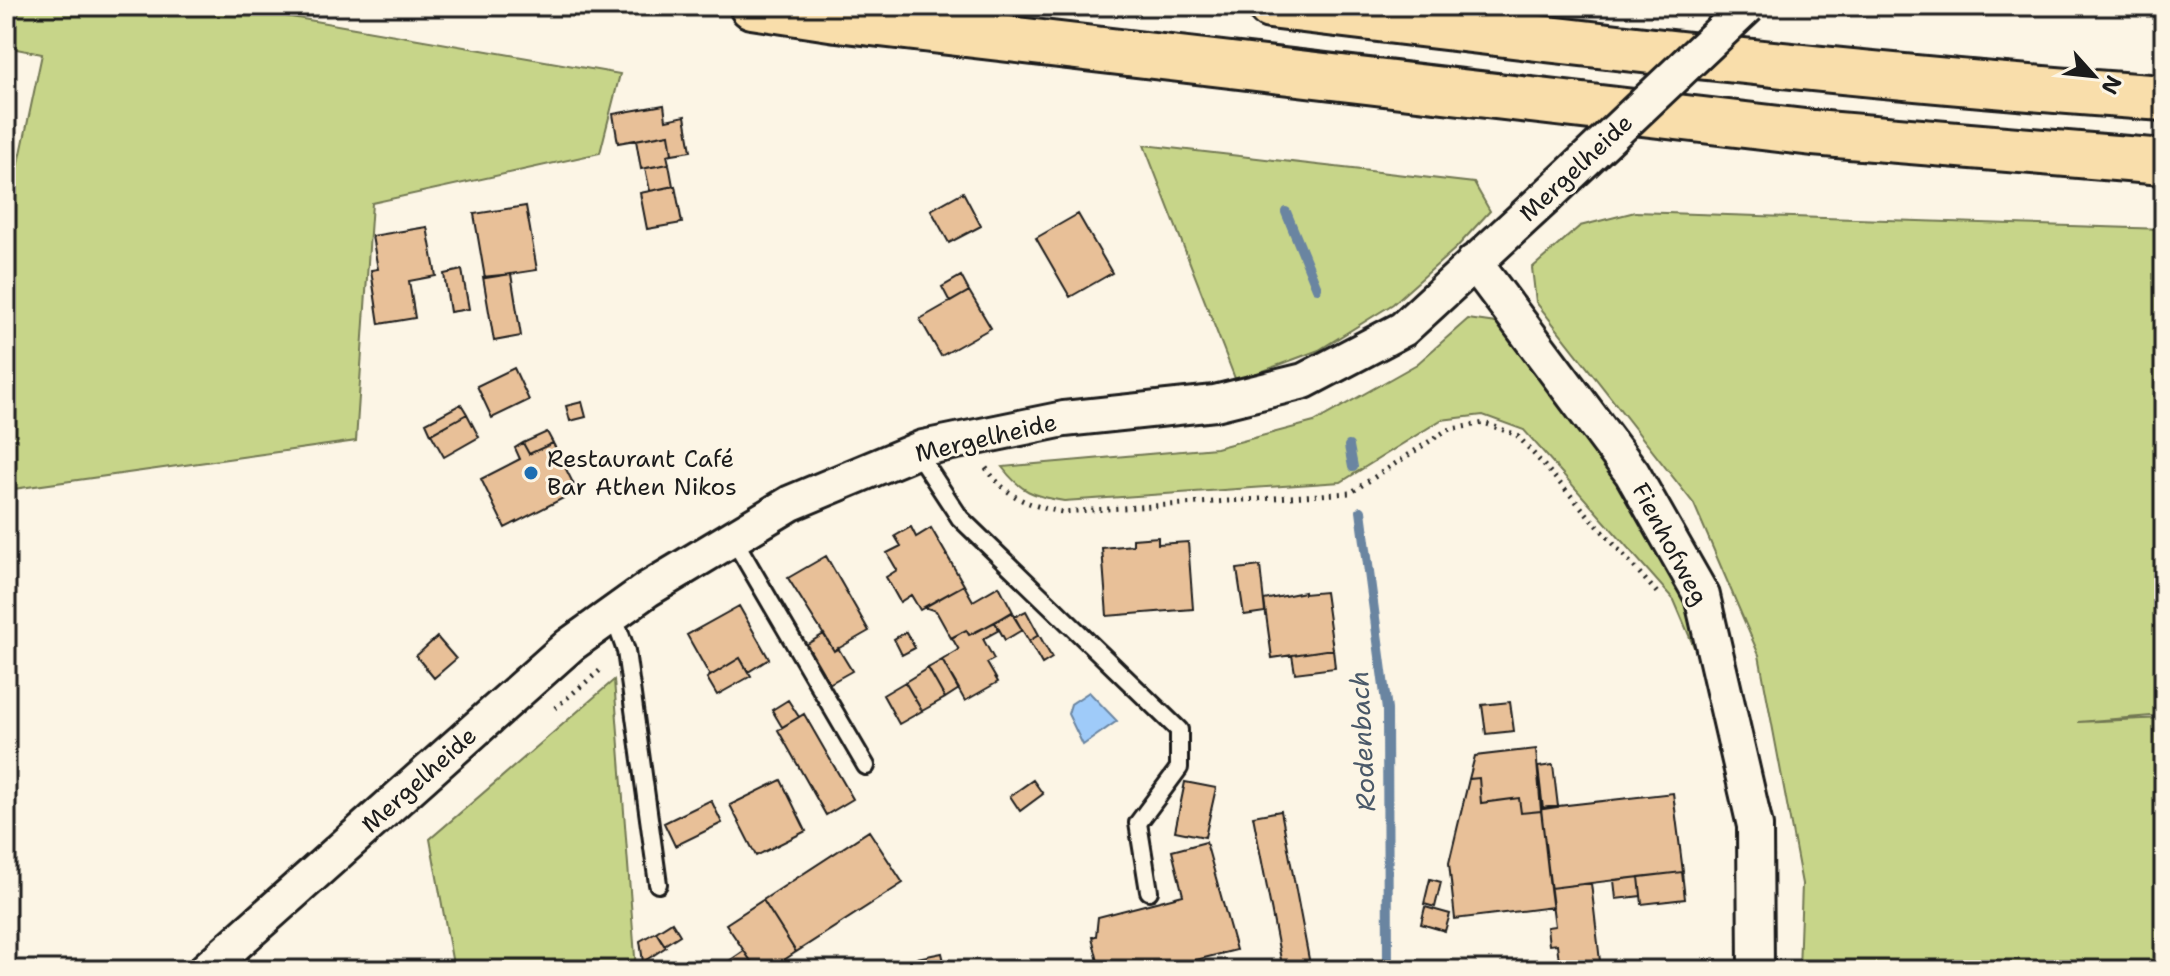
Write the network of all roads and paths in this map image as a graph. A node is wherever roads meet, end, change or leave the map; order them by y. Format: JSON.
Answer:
{"nodes":[{"id":1,"x":752,"y":6,"type":"edge"},
{"id":2,"x":1270,"y":6,"type":"edge"},
{"id":3,"x":1748,"y":6,"type":"edge"},
{"id":4,"x":2164,"y":98,"type":"edge"},
{"id":5,"x":2164,"y":162,"type":"edge"},
{"id":6,"x":1474,"y":262,"type":"junction"},
{"id":7,"x":916,"y":451,"type":"junction"},
{"id":8,"x":996,"y":460,"type":"dead end"},
{"id":9,"x":733,"y":538,"type":"junction"},
{"id":10,"x":1666,"y":602,"type":"dead end"},
{"id":11,"x":613,"y":614,"type":"junction"},
{"id":12,"x":626,"y":651,"type":"junction"},
{"id":13,"x":544,"y":718,"type":"dead end"},
{"id":14,"x":866,"y":766,"type":"dead end"},
{"id":15,"x":658,"y":884,"type":"dead end"},
{"id":16,"x":1149,"y":891,"type":"dead end"},
{"id":17,"x":206,"y":970,"type":"edge"},
{"id":18,"x":1756,"y":970,"type":"edge"}],
"edges":[{"from":1,"to":5,"type":"highway"},
{"from":2,"to":4,"type":"highway"},
{"from":3,"to":6,"type":"street","name":"Mergelheide","bridge":true},
{"from":6,"to":7,"type":"street","name":"Mergelheide"},
{"from":6,"to":18,"type":"street","name":"Fienhofweg"},
{"from":7,"to":9,"type":"street","name":"Mergelheide"},
{"from":7,"to":16,"type":"lane"},
{"from":8,"to":10,"type":"path"},
{"from":9,"to":11,"type":"street","name":"Mergelheide"},
{"from":9,"to":14,"type":"lane"},
{"from":11,"to":12,"type":"lane"},
{"from":11,"to":17,"type":"street","name":"Mergelheide"},
{"from":12,"to":13,"type":"path"},
{"from":12,"to":15,"type":"lane"}]}
